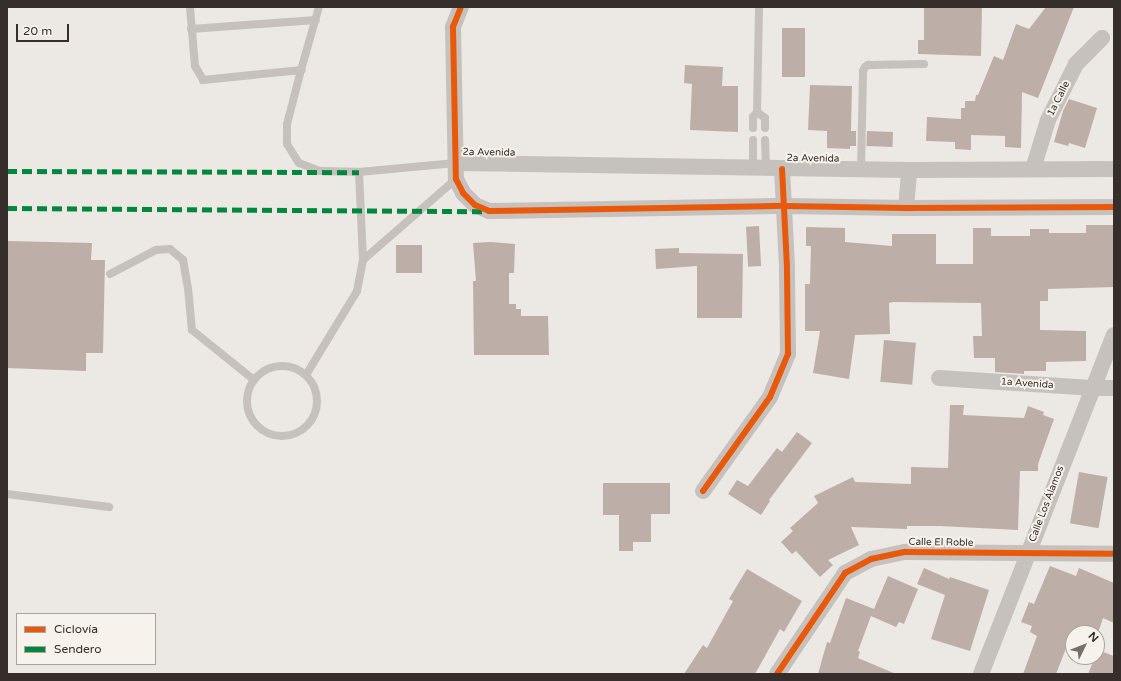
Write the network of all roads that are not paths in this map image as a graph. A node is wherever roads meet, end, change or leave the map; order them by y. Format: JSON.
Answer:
{"nodes":[{"id":1,"x":190,"y":7,"type":"edge"},
{"id":2,"x":319,"y":7,"type":"edge"},
{"id":3,"x":461,"y":7,"type":"edge"},
{"id":4,"x":759,"y":7,"type":"edge"},
{"id":5,"x":316,"y":20,"type":"junction"},
{"id":6,"x":191,"y":29,"type":"junction"},
{"id":7,"x":1102,"y":38,"type":"dead end"},
{"id":8,"x":924,"y":64,"type":"dead end"},
{"id":9,"x":301,"y":70,"type":"junction"},
{"id":10,"x":757,"y":112,"type":"junction"},
{"id":11,"x":753,"y":128,"type":"dead end"},
{"id":12,"x":765,"y":128,"type":"dead end"},
{"id":13,"x":753,"y":140,"type":"dead end"},
{"id":14,"x":765,"y":140,"type":"dead end"},
{"id":15,"x":456,"y":163,"type":"junction"},
{"id":16,"x":767,"y":168,"type":"junction"},
{"id":17,"x":861,"y":169,"type":"junction"},
{"id":18,"x":1033,"y":169,"type":"junction"},
{"id":19,"x":1114,"y":169,"type":"edge"},
{"id":20,"x":909,"y":170,"type":"junction"},
{"id":21,"x":359,"y":172,"type":"junction"},
{"id":22,"x":456,"y":179,"type":"junction"},
{"id":23,"x":784,"y":206,"type":"junction"},
{"id":24,"x":1114,"y":207,"type":"edge"},
{"id":25,"x":906,"y":208,"type":"junction"},
{"id":26,"x":363,"y":260,"type":"junction"},
{"id":27,"x":110,"y":274,"type":"dead end"},
{"id":28,"x":1114,"y":335,"type":"edge"},
{"id":29,"x":306,"y":376,"type":"junction"},
{"id":30,"x":939,"y":378,"type":"dead end"},
{"id":31,"x":254,"y":380,"type":"junction"},
{"id":32,"x":1092,"y":388,"type":"junction"},
{"id":33,"x":1114,"y":388,"type":"edge"},
{"id":34,"x":703,"y":491,"type":"dead end"},
{"id":35,"x":7,"y":494,"type":"edge"},
{"id":36,"x":109,"y":507,"type":"dead end"},
{"id":37,"x":1028,"y":552,"type":"junction"},
{"id":38,"x":1114,"y":554,"type":"edge"},
{"id":39,"x":777,"y":674,"type":"edge"},
{"id":40,"x":981,"y":674,"type":"edge"}],
"edges":[{"from":1,"to":6,"type":"lane"},
{"from":2,"to":5,"type":"lane"},
{"from":3,"to":15,"type":"street"},
{"from":4,"to":10,"type":"lane"},
{"from":5,"to":6,"type":"lane"},
{"from":5,"to":9,"type":"lane"},
{"from":6,"to":9,"type":"lane"},
{"from":7,"to":18,"type":"street","name":"1a Calle"},
{"from":8,"to":17,"type":"lane"},
{"from":9,"to":21,"type":"lane"},
{"from":10,"to":11,"type":"lane"},
{"from":10,"to":12,"type":"lane"},
{"from":13,"to":16,"type":"lane"},
{"from":14,"to":16,"type":"lane"},
{"from":15,"to":16,"type":"street","name":"2a Avenida"},
{"from":15,"to":21,"type":"lane"},
{"from":15,"to":22,"type":"street","name":"2a Avenida"},
{"from":16,"to":17,"type":"street","name":"2a Avenida"},
{"from":16,"to":23,"type":"street"},
{"from":17,"to":20,"type":"street","name":"2a Avenida"},
{"from":18,"to":19,"type":"street","name":"2a Avenida"},
{"from":18,"to":20,"type":"street","name":"2a Avenida"},
{"from":20,"to":25,"type":"street"},
{"from":21,"to":26,"type":"lane"},
{"from":22,"to":23,"type":"street"},
{"from":22,"to":26,"type":"lane"},
{"from":23,"to":25,"type":"street"},
{"from":23,"to":34,"type":"street"},
{"from":24,"to":25,"type":"street"},
{"from":26,"to":29,"type":"lane"},
{"from":27,"to":31,"type":"lane"},
{"from":28,"to":32,"type":"street","name":"Calle Los Álamos"},
{"from":29,"to":31,"type":"lane"},
{"from":29,"to":31,"type":"lane"},
{"from":30,"to":32,"type":"street","name":"1a Avenida"},
{"from":32,"to":33,"type":"street","name":"1a Avenida"},
{"from":32,"to":37,"type":"street","name":"Calle Los Álamos"},
{"from":35,"to":36,"type":"lane"},
{"from":37,"to":38,"type":"street","name":"Calle El Roble"},
{"from":37,"to":39,"type":"street","name":"Calle El Roble"},
{"from":37,"to":40,"type":"street","name":"Calle Los Álamos"}]}
